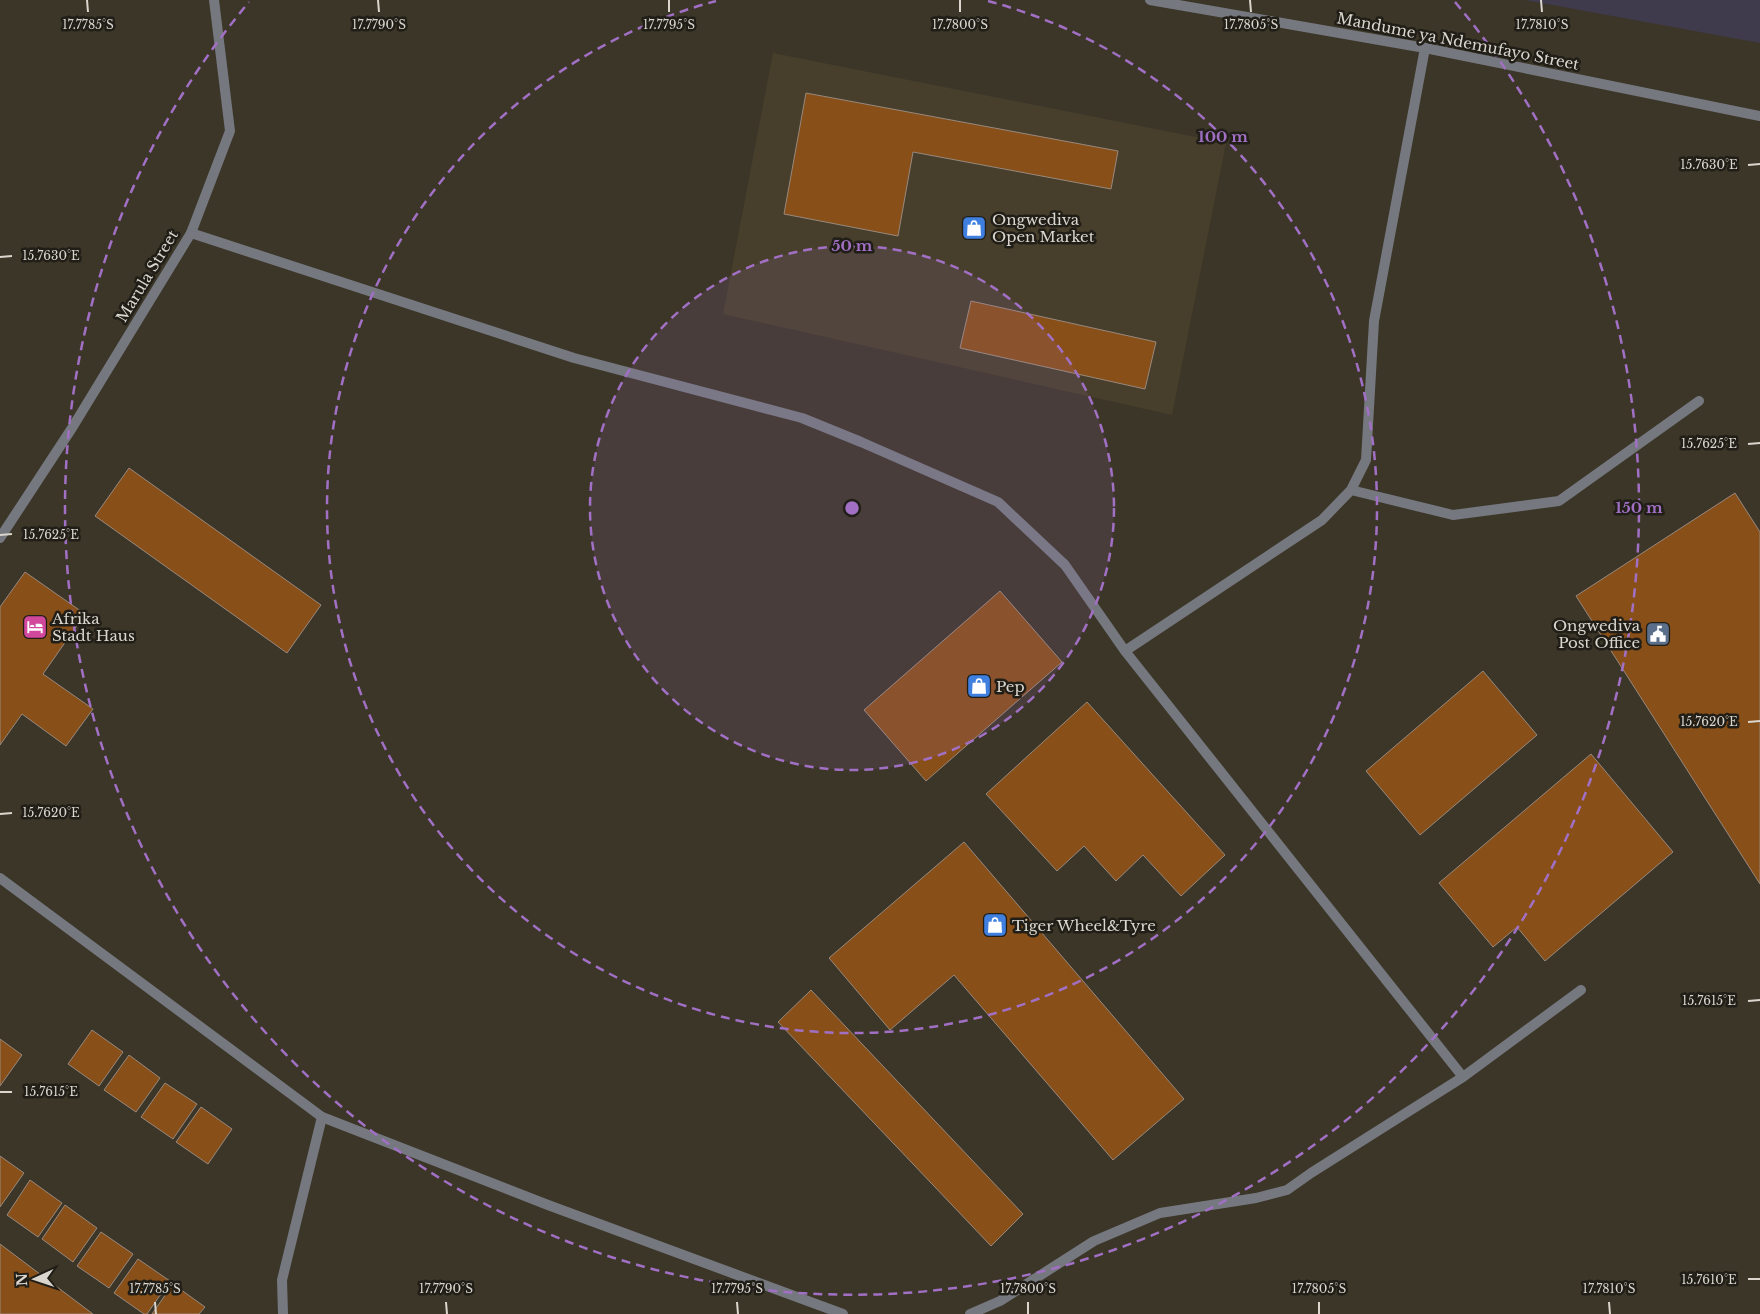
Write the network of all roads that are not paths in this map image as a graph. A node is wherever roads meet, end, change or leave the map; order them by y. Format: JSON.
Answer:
{"nodes":[{"id":1,"x":214,"y":0,"type":"edge"},
{"id":2,"x":1150,"y":0,"type":"edge"},
{"id":3,"x":1425,"y":48,"type":"junction"},
{"id":4,"x":1760,"y":116,"type":"edge"},
{"id":5,"x":191,"y":233,"type":"junction"},
{"id":6,"x":1700,"y":401,"type":"dead end"},
{"id":7,"x":1350,"y":490,"type":"junction"},
{"id":8,"x":0,"y":538,"type":"edge"},
{"id":9,"x":1125,"y":651,"type":"junction"},
{"id":10,"x":0,"y":878,"type":"edge"},
{"id":11,"x":1582,"y":990,"type":"dead end"},
{"id":12,"x":1463,"y":1077,"type":"junction"},
{"id":13,"x":322,"y":1117,"type":"junction"},
{"id":14,"x":283,"y":1314,"type":"edge"},
{"id":15,"x":843,"y":1314,"type":"edge"},
{"id":16,"x":970,"y":1314,"type":"edge"}],
"edges":[{"from":1,"to":5,"type":"street","name":"Marula Street"},
{"from":2,"to":3,"type":"street","name":"Mandume ya Ndemufayo Street"},
{"from":3,"to":4,"type":"street","name":"Mandume ya Ndemufayo Street"},
{"from":3,"to":7,"type":"street"},
{"from":5,"to":8,"type":"street","name":"Marula Street"},
{"from":5,"to":9,"type":"street"},
{"from":6,"to":7,"type":"street"},
{"from":7,"to":9,"type":"street"},
{"from":9,"to":12,"type":"street"},
{"from":10,"to":13,"type":"street"},
{"from":11,"to":12,"type":"street"},
{"from":12,"to":16,"type":"street"},
{"from":13,"to":14,"type":"street"},
{"from":13,"to":15,"type":"street"}]}
